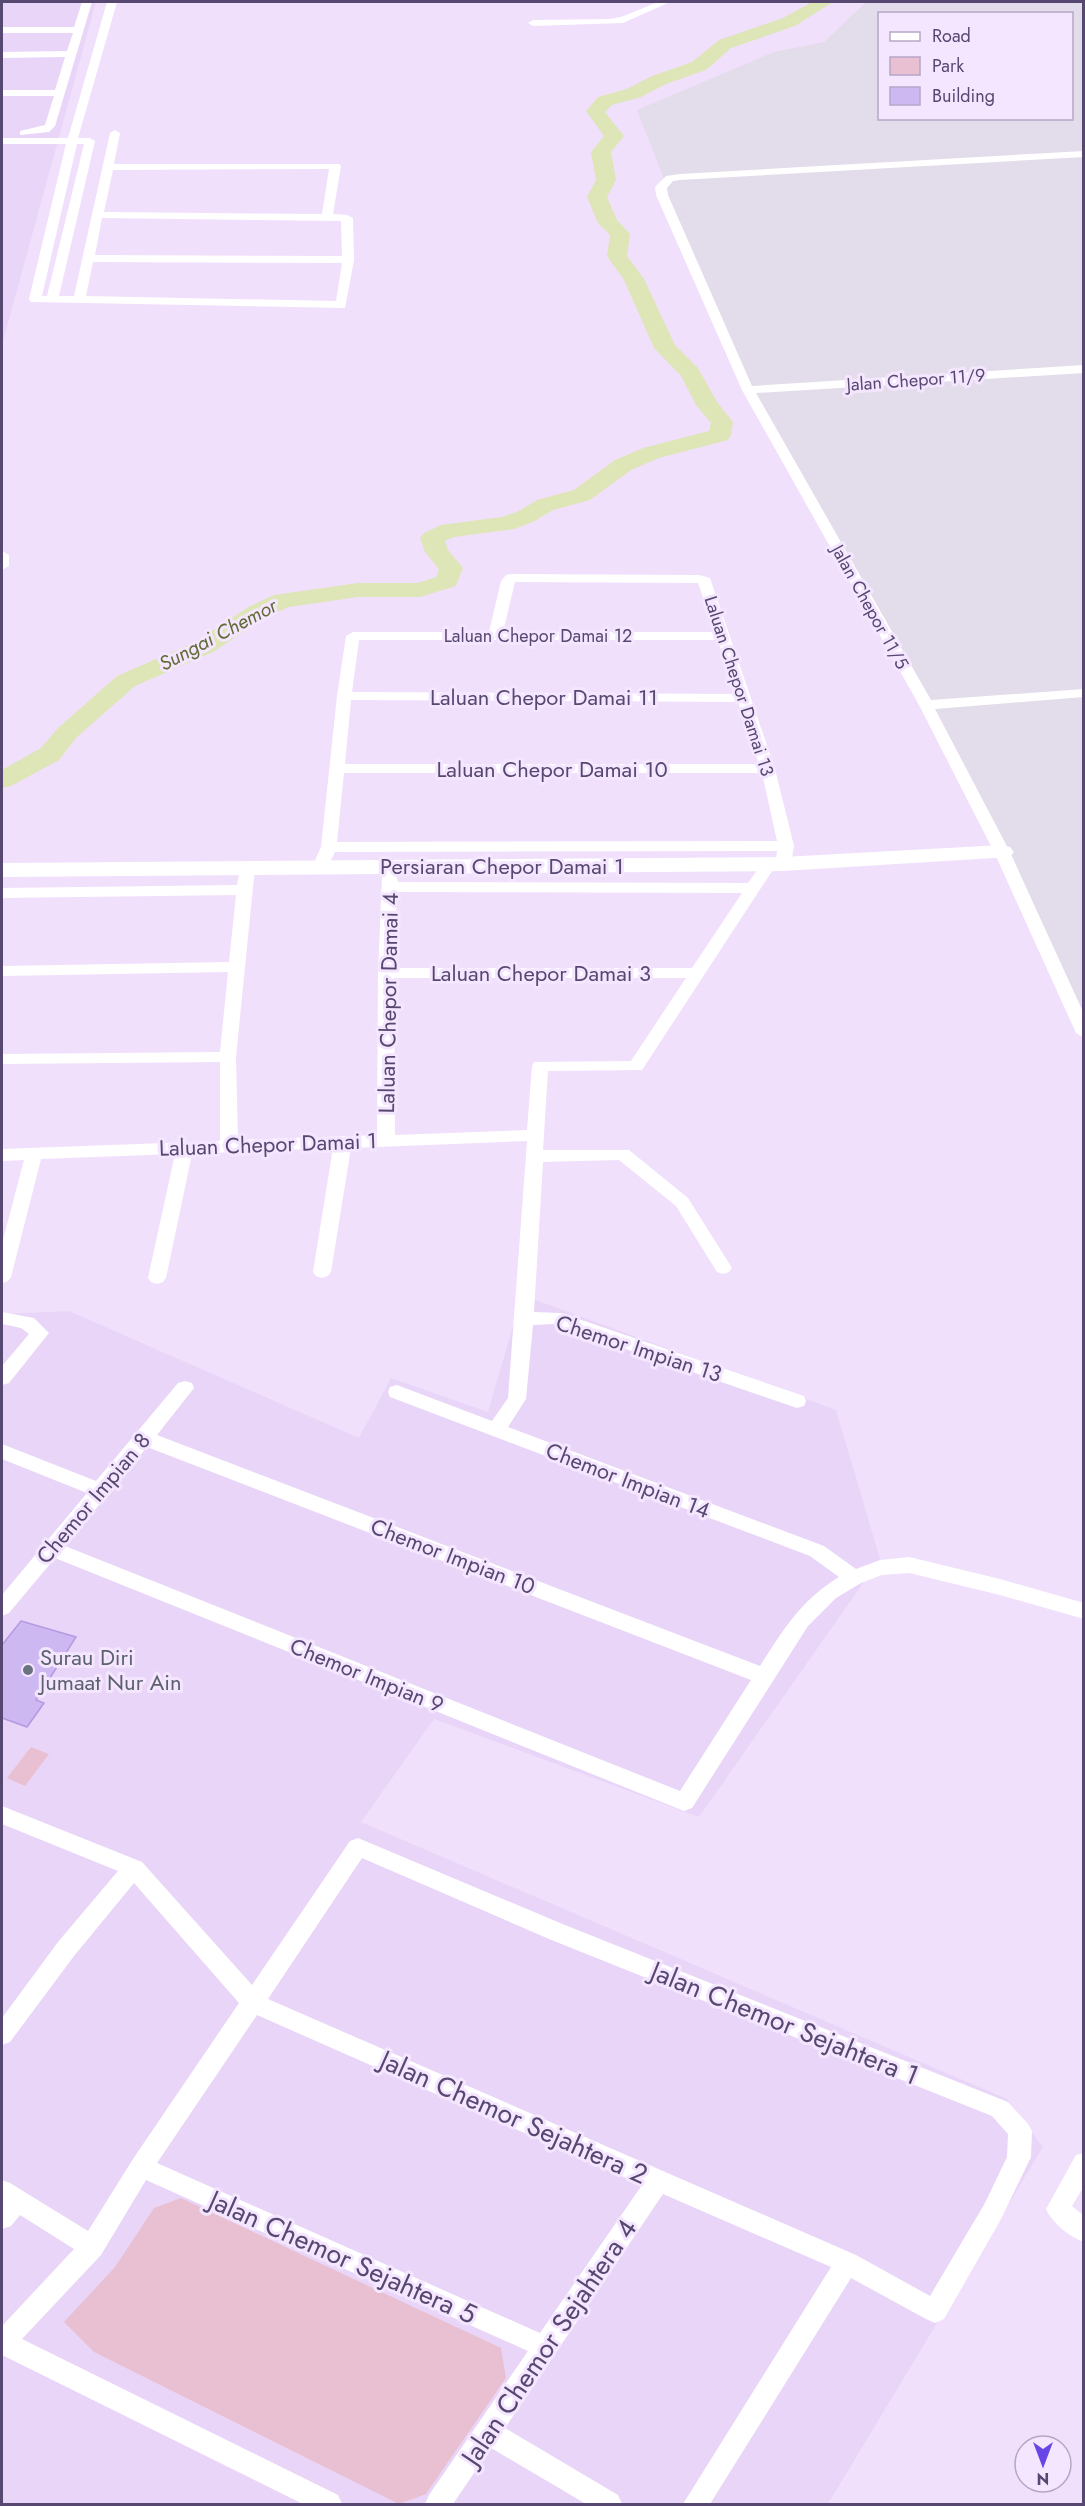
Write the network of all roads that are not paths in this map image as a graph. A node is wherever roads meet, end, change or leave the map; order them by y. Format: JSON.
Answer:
{"nodes":[{"id":1,"x":87,"y":2,"type":"edge"},
{"id":2,"x":112,"y":2,"type":"edge"},
{"id":3,"x":665,"y":2,"type":"edge"},
{"id":4,"x":533,"y":23,"type":"dead end"},
{"id":5,"x":2,"y":30,"type":"edge"},
{"id":6,"x":78,"y":30,"type":"junction"},
{"id":7,"x":71,"y":54,"type":"junction"},
{"id":8,"x":2,"y":55,"type":"edge"},
{"id":9,"x":2,"y":93,"type":"edge"},
{"id":10,"x":60,"y":93,"type":"junction"},
{"id":11,"x":2,"y":133,"type":"edge"},
{"id":12,"x":115,"y":133,"type":"dead end"},
{"id":13,"x":2,"y":141,"type":"edge"},
{"id":14,"x":71,"y":144,"type":"junction"},
{"id":15,"x":2,"y":147,"type":"edge"},
{"id":16,"x":1083,"y":154,"type":"edge"},
{"id":17,"x":108,"y":167,"type":"junction"},
{"id":18,"x":98,"y":215,"type":"junction"},
{"id":19,"x":327,"y":218,"type":"junction"},
{"id":20,"x":88,"y":258,"type":"junction"},
{"id":21,"x":348,"y":260,"type":"junction"},
{"id":22,"x":52,"y":299,"type":"junction"},
{"id":23,"x":80,"y":300,"type":"junction"},
{"id":24,"x":1083,"y":369,"type":"edge"},
{"id":25,"x":748,"y":390,"type":"junction"},
{"id":26,"x":2,"y":555,"type":"edge"},
{"id":27,"x":2,"y":566,"type":"edge"},
{"id":28,"x":495,"y":636,"type":"junction"},
{"id":29,"x":723,"y":636,"type":"junction"},
{"id":30,"x":1083,"y":693,"type":"edge"},
{"id":31,"x":344,"y":696,"type":"junction"},
{"id":32,"x":744,"y":698,"type":"junction"},
{"id":33,"x":926,"y":705,"type":"junction"},
{"id":34,"x":337,"y":768,"type":"junction"},
{"id":35,"x":768,"y":769,"type":"junction"},
{"id":36,"x":1002,"y":852,"type":"junction"},
{"id":37,"x":324,"y":857,"type":"junction"},
{"id":38,"x":779,"y":858,"type":"junction"},
{"id":39,"x":2,"y":870,"type":"edge"},
{"id":40,"x":390,"y":877,"type":"junction"},
{"id":41,"x":246,"y":879,"type":"junction"},
{"id":42,"x":752,"y":888,"type":"junction"},
{"id":43,"x":2,"y":893,"type":"edge"},
{"id":44,"x":237,"y":967,"type":"junction"},
{"id":45,"x":2,"y":971,"type":"edge"},
{"id":46,"x":386,"y":973,"type":"junction"},
{"id":47,"x":695,"y":974,"type":"junction"},
{"id":48,"x":1083,"y":1033,"type":"edge"},
{"id":49,"x":228,"y":1057,"type":"junction"},
{"id":50,"x":2,"y":1059,"type":"edge"},
{"id":51,"x":535,"y":1135,"type":"junction"},
{"id":52,"x":386,"y":1139,"type":"junction"},
{"id":53,"x":343,"y":1141,"type":"junction"},
{"id":54,"x":229,"y":1145,"type":"junction"},
{"id":55,"x":185,"y":1147,"type":"junction"},
{"id":56,"x":34,"y":1153,"type":"junction"},
{"id":57,"x":2,"y":1155,"type":"edge"},
{"id":58,"x":533,"y":1156,"type":"junction"},
{"id":59,"x":723,"y":1269,"type":"dead end"},
{"id":60,"x":322,"y":1272,"type":"dead end"},
{"id":61,"x":2,"y":1277,"type":"edge"},
{"id":62,"x":157,"y":1278,"type":"dead end"},
{"id":63,"x":2,"y":1318,"type":"edge"},
{"id":64,"x":524,"y":1319,"type":"junction"},
{"id":65,"x":2,"y":1378,"type":"edge"},
{"id":66,"x":185,"y":1388,"type":"dead end"},
{"id":67,"x":397,"y":1392,"type":"dead end"},
{"id":68,"x":797,"y":1401,"type":"dead end"},
{"id":69,"x":496,"y":1430,"type":"junction"},
{"id":70,"x":142,"y":1437,"type":"junction"},
{"id":71,"x":2,"y":1451,"type":"edge"},
{"id":72,"x":99,"y":1490,"type":"junction"},
{"id":73,"x":51,"y":1548,"type":"junction"},
{"id":74,"x":854,"y":1578,"type":"junction"},
{"id":75,"x":2,"y":1608,"type":"edge"},
{"id":76,"x":1083,"y":1611,"type":"edge"},
{"id":77,"x":763,"y":1676,"type":"junction"},
{"id":78,"x":2,"y":1815,"type":"edge"},
{"id":79,"x":134,"y":1868,"type":"junction"},
{"id":80,"x":253,"y":2003,"type":"junction"},
{"id":81,"x":3,"y":2028,"type":"edge"},
{"id":82,"x":1083,"y":2163,"type":"edge"},
{"id":83,"x":141,"y":2167,"type":"junction"},
{"id":84,"x":659,"y":2180,"type":"junction"},
{"id":85,"x":7,"y":2204,"type":"edge"},
{"id":86,"x":1083,"y":2231,"type":"edge"},
{"id":87,"x":92,"y":2247,"type":"junction"},
{"id":88,"x":847,"y":2263,"type":"junction"},
{"id":89,"x":935,"y":2311,"type":"joint"},
{"id":90,"x":2,"y":2342,"type":"edge"},
{"id":91,"x":545,"y":2347,"type":"junction"},
{"id":92,"x":488,"y":2432,"type":"junction"},
{"id":93,"x":329,"y":2505,"type":"edge"},
{"id":94,"x":438,"y":2505,"type":"edge"},
{"id":95,"x":609,"y":2505,"type":"edge"},
{"id":96,"x":696,"y":2505,"type":"edge"}],
"edges":[{"from":1,"to":6,"type":"street"},
{"from":2,"to":14,"type":"street"},
{"from":3,"to":4,"type":"street"},
{"from":5,"to":6,"type":"street"},
{"from":6,"to":7,"type":"street"},
{"from":7,"to":8,"type":"street"},
{"from":7,"to":10,"type":"street"},
{"from":9,"to":10,"type":"street"},
{"from":10,"to":11,"type":"street"},
{"from":12,"to":17,"type":"street"},
{"from":13,"to":14,"type":"street"},
{"from":14,"to":15,"type":"street"},
{"from":14,"to":22,"type":"street"},
{"from":14,"to":22,"type":"street"},
{"from":16,"to":25,"type":"street","name":"Jalan Chepor 11/5"},
{"from":17,"to":18,"type":"street"},
{"from":17,"to":19,"type":"street"},
{"from":18,"to":19,"type":"street"},
{"from":18,"to":20,"type":"street"},
{"from":19,"to":21,"type":"street"},
{"from":20,"to":21,"type":"street"},
{"from":20,"to":23,"type":"street"},
{"from":21,"to":23,"type":"street"},
{"from":22,"to":23,"type":"street"},
{"from":24,"to":25,"type":"street","name":"Jalan Chepor 11/9"},
{"from":25,"to":33,"type":"street","name":"Jalan Chepor 11/5"},
{"from":26,"to":27,"type":"street"},
{"from":28,"to":29,"type":"street","name":"Laluan Chepor Damai 12"},
{"from":28,"to":29,"type":"street","name":"Laluan Chepor Damai 13"},
{"from":28,"to":31,"type":"street","name":"Laluan Chepor Damai 12"},
{"from":29,"to":32,"type":"street","name":"Laluan Chepor Damai 13"},
{"from":30,"to":33,"type":"street"},
{"from":31,"to":32,"type":"street","name":"Laluan Chepor Damai 11"},
{"from":31,"to":34,"type":"street"},
{"from":32,"to":35,"type":"street","name":"Laluan Chepor Damai 13"},
{"from":33,"to":36,"type":"street","name":"Jalan Chepor 11/5"},
{"from":34,"to":35,"type":"street","name":"Laluan Chepor Damai 10"},
{"from":34,"to":37,"type":"street"},
{"from":35,"to":38,"type":"street","name":"Laluan Chepor Damai 13"},
{"from":36,"to":38,"type":"street","name":"Persiaran Chepor Damai 1"},
{"from":36,"to":48,"type":"street","name":"Jalan Chepor 11/5"},
{"from":37,"to":38,"type":"street"},
{"from":37,"to":40,"type":"street","name":"Persiaran Chepor Damai 1"},
{"from":37,"to":41,"type":"street","name":"Persiaran Chepor Damai 1"},
{"from":38,"to":40,"type":"street","name":"Persiaran Chepor Damai 1"},
{"from":38,"to":42,"type":"street"},
{"from":39,"to":41,"type":"street","name":"Persiaran Chepor Damai 1"},
{"from":40,"to":42,"type":"street"},
{"from":40,"to":46,"type":"street","name":"Laluan Chepor Damai 4"},
{"from":41,"to":43,"type":"street"},
{"from":41,"to":44,"type":"street"},
{"from":42,"to":47,"type":"street"},
{"from":44,"to":45,"type":"street"},
{"from":44,"to":49,"type":"street"},
{"from":46,"to":47,"type":"street","name":"Laluan Chepor Damai 3"},
{"from":46,"to":52,"type":"street","name":"Laluan Chepor Damai 4"},
{"from":47,"to":51,"type":"street"},
{"from":49,"to":50,"type":"street"},
{"from":49,"to":54,"type":"street"},
{"from":51,"to":52,"type":"street","name":"Laluan Chepor Damai 1"},
{"from":51,"to":58,"type":"street"},
{"from":52,"to":53,"type":"street","name":"Laluan Chepor Damai 1"},
{"from":53,"to":54,"type":"street","name":"Laluan Chepor Damai 1"},
{"from":53,"to":60,"type":"street"},
{"from":54,"to":55,"type":"street","name":"Laluan Chepor Damai 1"},
{"from":55,"to":56,"type":"street","name":"Laluan Chepor Damai 1"},
{"from":55,"to":62,"type":"street"},
{"from":56,"to":57,"type":"street","name":"Laluan Chepor Damai 1"},
{"from":56,"to":61,"type":"street"},
{"from":58,"to":59,"type":"street"},
{"from":58,"to":64,"type":"street"},
{"from":63,"to":65,"type":"street"},
{"from":64,"to":68,"type":"street","name":"Chemor Impian 13"},
{"from":64,"to":69,"type":"street","name":"Chemor Impian 13"},
{"from":66,"to":70,"type":"street","name":"Chemor Impian 8"},
{"from":67,"to":69,"type":"street","name":"Chemor Impian 14"},
{"from":69,"to":74,"type":"street","name":"Chemor Impian 14"},
{"from":70,"to":72,"type":"street","name":"Chemor Impian 8"},
{"from":70,"to":77,"type":"street","name":"Chemor Impian 10"},
{"from":71,"to":72,"type":"street"},
{"from":72,"to":73,"type":"street","name":"Chemor Impian 8"},
{"from":73,"to":75,"type":"street","name":"Chemor Impian 8"},
{"from":73,"to":77,"type":"street","name":"Chemor Impian 9"},
{"from":74,"to":76,"type":"street"},
{"from":74,"to":77,"type":"street"},
{"from":78,"to":79,"type":"street"},
{"from":79,"to":80,"type":"street","name":"Jalan Chemor Sejahtera 2"},
{"from":79,"to":81,"type":"street"},
{"from":80,"to":83,"type":"street"},
{"from":80,"to":84,"type":"street","name":"Jalan Chemor Sejahtera 2"},
{"from":80,"to":89,"type":"street","name":"Jalan Chemor Sejahtera 1"},
{"from":82,"to":86,"type":"street"},
{"from":83,"to":87,"type":"street"},
{"from":83,"to":91,"type":"street","name":"Jalan Chemor Sejahtera 5"},
{"from":84,"to":88,"type":"street","name":"Jalan Chemor Sejahtera 2"},
{"from":84,"to":91,"type":"street","name":"Jalan Chemor Sejahtera 4"},
{"from":85,"to":87,"type":"street"},
{"from":87,"to":90,"type":"street"},
{"from":88,"to":89,"type":"street","name":"Jalan Chemor Sejahtera 2"},
{"from":88,"to":96,"type":"street"},
{"from":90,"to":93,"type":"street"},
{"from":91,"to":92,"type":"street","name":"Jalan Chemor Sejahtera 4"},
{"from":92,"to":94,"type":"street","name":"Jalan Chemor Sejahtera 4"},
{"from":92,"to":95,"type":"street"}]}
